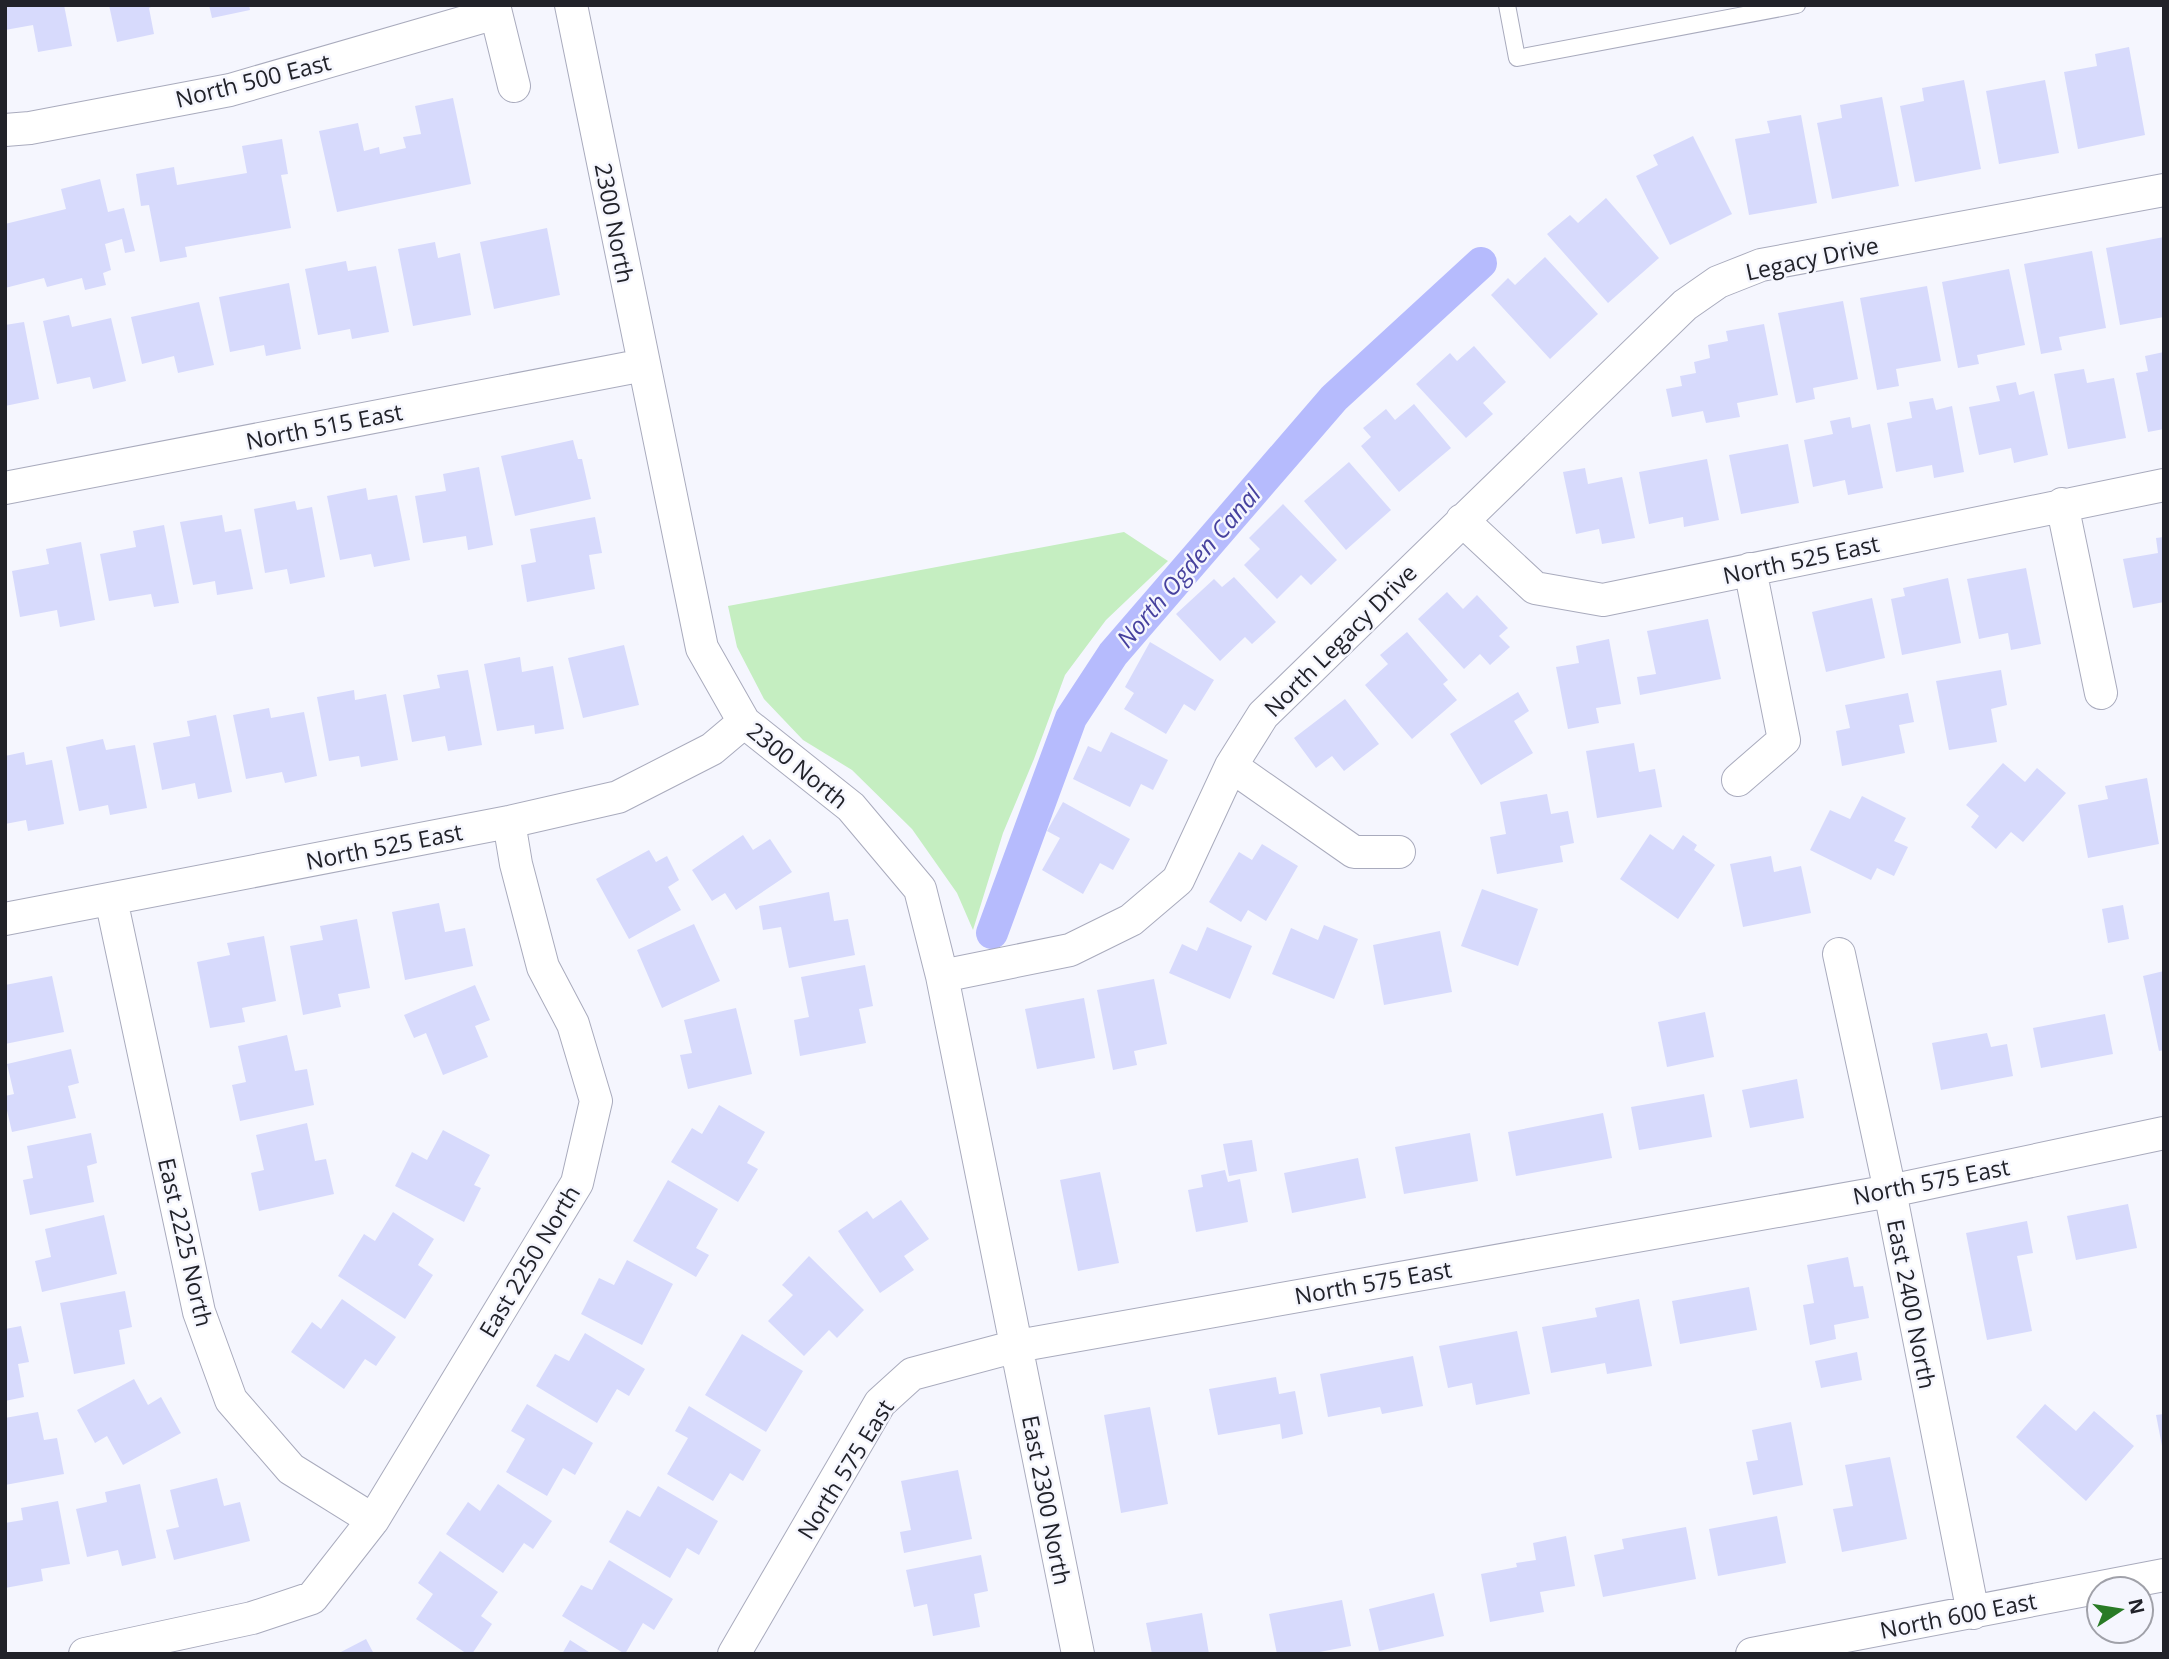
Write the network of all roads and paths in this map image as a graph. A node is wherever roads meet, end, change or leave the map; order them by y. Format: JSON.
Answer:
{"nodes":[{"id":1,"x":571,"y":5,"type":"edge"},
{"id":2,"x":1507,"y":5,"type":"edge"},
{"id":3,"x":1797,"y":5,"type":"edge"},
{"id":4,"x":495,"y":9,"type":"edge"},
{"id":5,"x":514,"y":86,"type":"dead end"},
{"id":6,"x":5,"y":130,"type":"edge"},
{"id":7,"x":2164,"y":190,"type":"edge"},
{"id":8,"x":643,"y":365,"type":"junction"},
{"id":9,"x":1527,"y":460,"type":"joint"},
{"id":10,"x":2164,"y":485,"type":"edge"},
{"id":11,"x":5,"y":488,"type":"edge"},
{"id":12,"x":2062,"y":505,"type":"junction"},
{"id":13,"x":1462,"y":520,"type":"junction"},
{"id":14,"x":1750,"y":569,"type":"junction"},
{"id":15,"x":2101,"y":693,"type":"dead end"},
{"id":16,"x":744,"y":722,"type":"junction"},
{"id":17,"x":1231,"y":766,"type":"junction"},
{"id":18,"x":1738,"y":780,"type":"dead end"},
{"id":19,"x":509,"y":822,"type":"junction"},
{"id":20,"x":1399,"y":852,"type":"dead end"},
{"id":21,"x":111,"y":899,"type":"junction"},
{"id":22,"x":5,"y":919,"type":"edge"},
{"id":23,"x":1839,"y":954,"type":"dead end"},
{"id":24,"x":943,"y":976,"type":"junction"},
{"id":25,"x":2164,"y":1133,"type":"edge"},
{"id":26,"x":1890,"y":1191,"type":"junction"},
{"id":27,"x":1017,"y":1346,"type":"junction"},
{"id":28,"x":373,"y":1520,"type":"junction"},
{"id":29,"x":2164,"y":1575,"type":"edge"},
{"id":30,"x":1973,"y":1613,"type":"junction"},
{"id":31,"x":85,"y":1654,"type":"edge"},
{"id":32,"x":734,"y":1654,"type":"edge"},
{"id":33,"x":1078,"y":1654,"type":"edge"},
{"id":34,"x":1752,"y":1654,"type":"edge"}],
"edges":[{"from":1,"to":8,"type":"street","name":"2300 North"},
{"from":2,"to":3,"type":"lane"},
{"from":4,"to":5,"type":"street"},
{"from":4,"to":6,"type":"street","name":"North 500 East"},
{"from":7,"to":9,"type":"street","name":"Legacy Drive"},
{"from":8,"to":11,"type":"street","name":"North 515 East"},
{"from":8,"to":16,"type":"street","name":"2300 North"},
{"from":9,"to":13,"type":"street","name":"North Legacy Drive"},
{"from":10,"to":12,"type":"street","name":"North 525 East"},
{"from":12,"to":14,"type":"street","name":"North 525 East"},
{"from":12,"to":15,"type":"street"},
{"from":13,"to":14,"type":"street","name":"North 525 East"},
{"from":13,"to":17,"type":"street","name":"North Legacy Drive"},
{"from":14,"to":18,"type":"street"},
{"from":16,"to":19,"type":"street","name":"North 525 East"},
{"from":16,"to":24,"type":"street","name":"2300 North"},
{"from":17,"to":20,"type":"street"},
{"from":17,"to":24,"type":"street","name":"North Legacy Drive"},
{"from":19,"to":21,"type":"street","name":"North 525 East"},
{"from":19,"to":28,"type":"street","name":"East 2250 North"},
{"from":21,"to":22,"type":"street","name":"North 525 East"},
{"from":21,"to":28,"type":"street","name":"East 2225 North"},
{"from":23,"to":26,"type":"street","name":"East 2400 North"},
{"from":24,"to":27,"type":"street","name":"2300 North"},
{"from":25,"to":26,"type":"street","name":"North 575 East"},
{"from":26,"to":27,"type":"street","name":"North 575 East"},
{"from":26,"to":30,"type":"street","name":"East 2400 North"},
{"from":27,"to":32,"type":"street","name":"North 575 East"},
{"from":27,"to":33,"type":"street","name":"East 2300 North"},
{"from":28,"to":31,"type":"street"},
{"from":29,"to":30,"type":"street","name":"North 600 East"},
{"from":30,"to":34,"type":"street","name":"North 600 East"}]}
